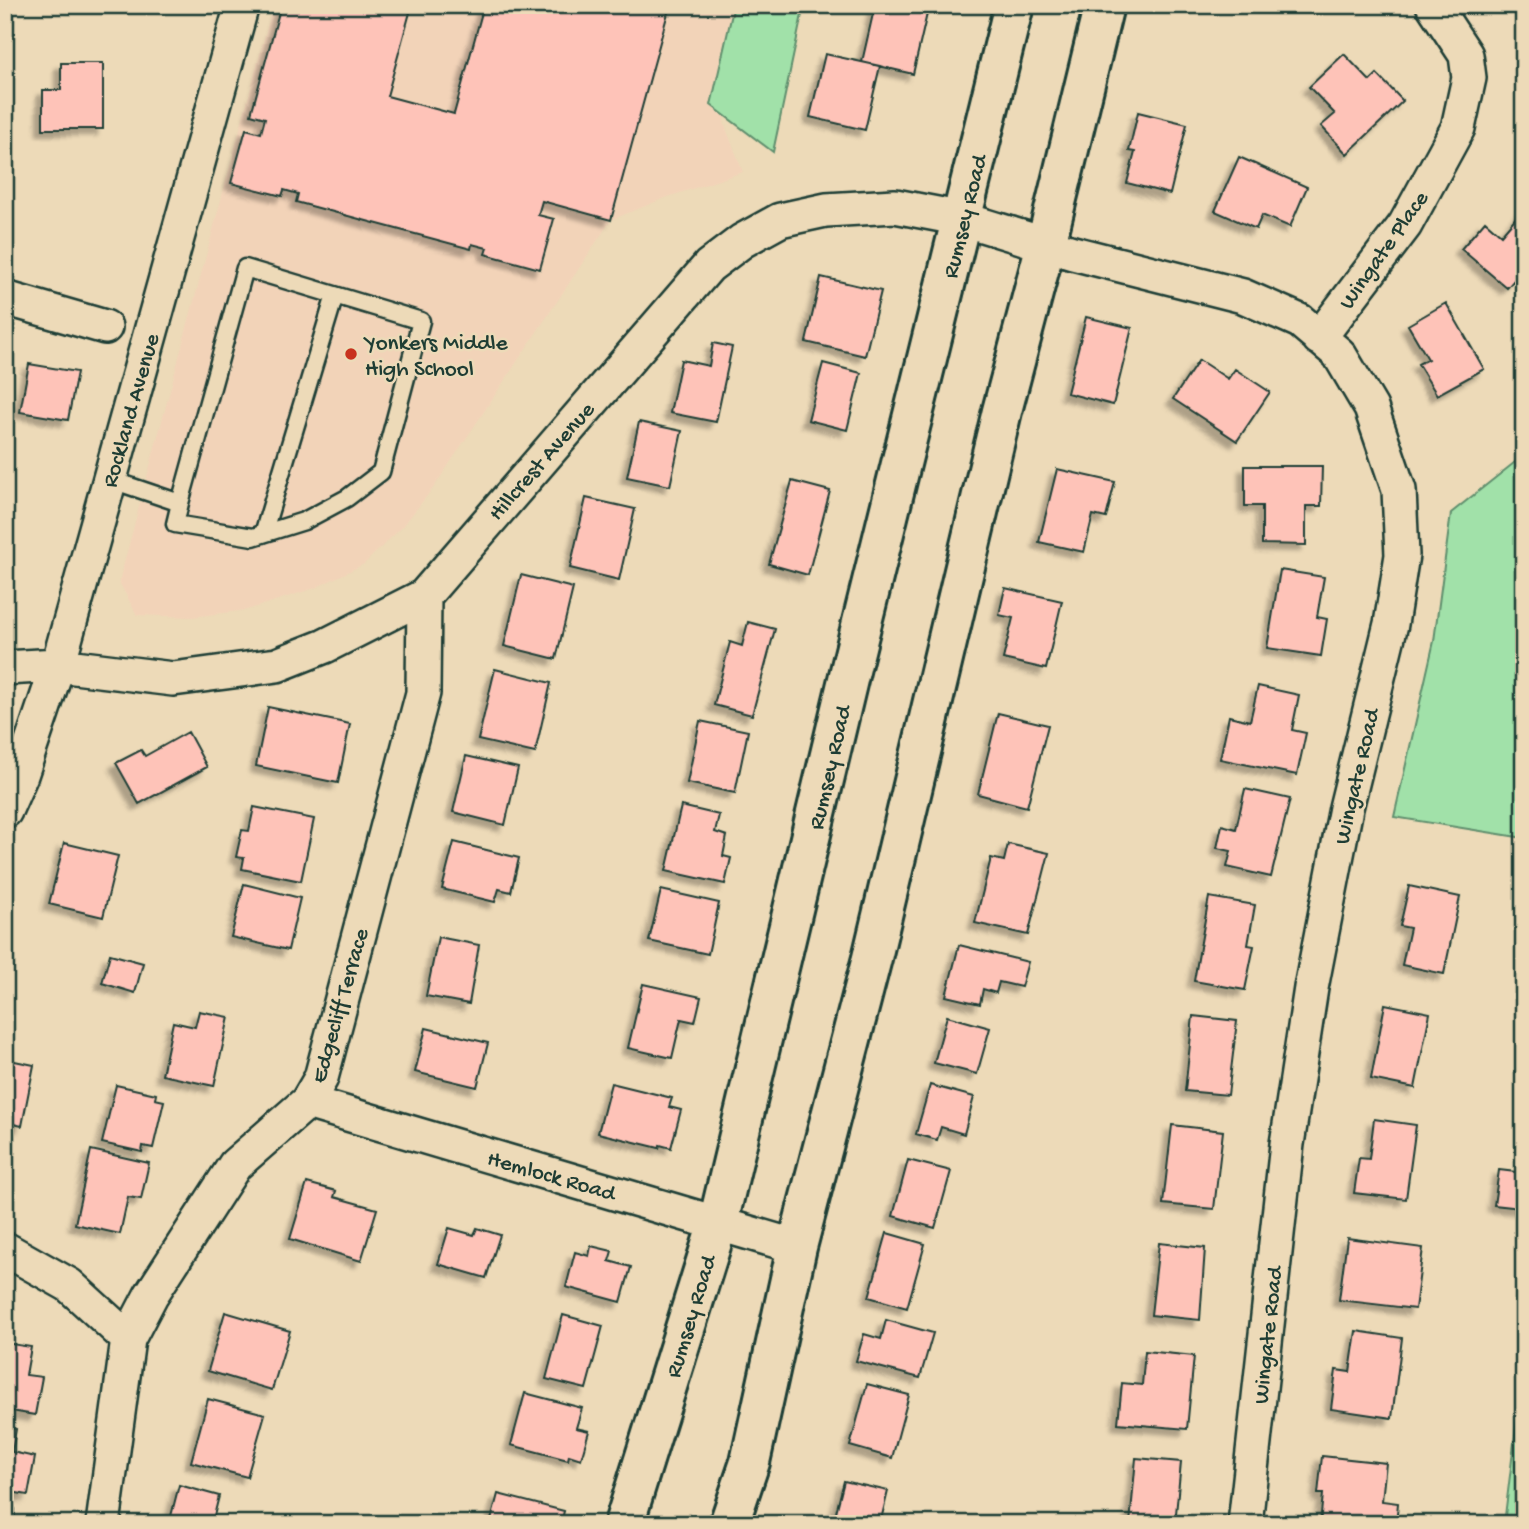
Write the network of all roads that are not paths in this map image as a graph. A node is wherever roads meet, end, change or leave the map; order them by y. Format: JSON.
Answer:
{"nodes":[{"id":1,"x":242,"y":5,"type":"edge"},
{"id":2,"x":1014,"y":5,"type":"edge"},
{"id":3,"x":1104,"y":5,"type":"edge"},
{"id":4,"x":1433,"y":5,"type":"edge"},
{"id":5,"x":963,"y":219,"type":"junction"},
{"id":6,"x":1046,"y":244,"type":"junction"},
{"id":7,"x":335,"y":295,"type":"junction"},
{"id":8,"x":5,"y":298,"type":"edge"},
{"id":9,"x":105,"y":327,"type":"dead end"},
{"id":10,"x":1319,"y":338,"type":"junction"},
{"id":11,"x":109,"y":479,"type":"junction"},
{"id":12,"x":180,"y":503,"type":"junction"},
{"id":13,"x":263,"y":534,"type":"junction"},
{"id":14,"x":424,"y":596,"type":"junction"},
{"id":15,"x":58,"y":664,"type":"junction"},
{"id":16,"x":5,"y":668,"type":"edge"},
{"id":17,"x":5,"y":811,"type":"edge"},
{"id":18,"x":307,"y":1102,"type":"junction"},
{"id":19,"x":718,"y":1223,"type":"junction"},
{"id":20,"x":797,"y":1247,"type":"junction"},
{"id":21,"x":5,"y":1249,"type":"edge"},
{"id":22,"x":128,"y":1339,"type":"junction"},
{"id":23,"x":103,"y":1524,"type":"edge"},
{"id":24,"x":624,"y":1524,"type":"edge"},
{"id":25,"x":729,"y":1524,"type":"edge"},
{"id":26,"x":1245,"y":1524,"type":"edge"}],
"edges":[{"from":1,"to":11,"type":"street","name":"Rockland Avenue"},
{"from":2,"to":5,"type":"street","name":"Rumsey Road"},
{"from":3,"to":6,"type":"street"},
{"from":4,"to":10,"type":"street","name":"Wingate Place"},
{"from":5,"to":6,"type":"street","name":"Hillcrest Avenue"},
{"from":5,"to":14,"type":"street","name":"Hillcrest Avenue"},
{"from":5,"to":19,"type":"street","name":"Rumsey Road"},
{"from":6,"to":10,"type":"street","name":"Wingate Road"},
{"from":6,"to":20,"type":"street"},
{"from":7,"to":12,"type":"lane"},
{"from":7,"to":13,"type":"lane"},
{"from":7,"to":13,"type":"lane"},
{"from":8,"to":9,"type":"street"},
{"from":10,"to":26,"type":"street","name":"Wingate Road"},
{"from":11,"to":12,"type":"lane"},
{"from":11,"to":15,"type":"street","name":"Rockland Avenue"},
{"from":12,"to":13,"type":"lane"},
{"from":14,"to":15,"type":"street","name":"Hillcrest Avenue"},
{"from":14,"to":18,"type":"street","name":"Edgecliff Terrace"},
{"from":15,"to":16,"type":"street","name":"Hillcrest Avenue"},
{"from":15,"to":17,"type":"street","name":"Rockland Avenue"},
{"from":18,"to":19,"type":"street","name":"Hemlock Road"},
{"from":18,"to":22,"type":"street","name":"Edgecliff Terrace"},
{"from":19,"to":20,"type":"street","name":"Hemlock Road"},
{"from":19,"to":24,"type":"street","name":"Rumsey Road"},
{"from":20,"to":25,"type":"street"},
{"from":21,"to":22,"type":"street"},
{"from":22,"to":23,"type":"street","name":"Edgecliff Terrace"}]}
